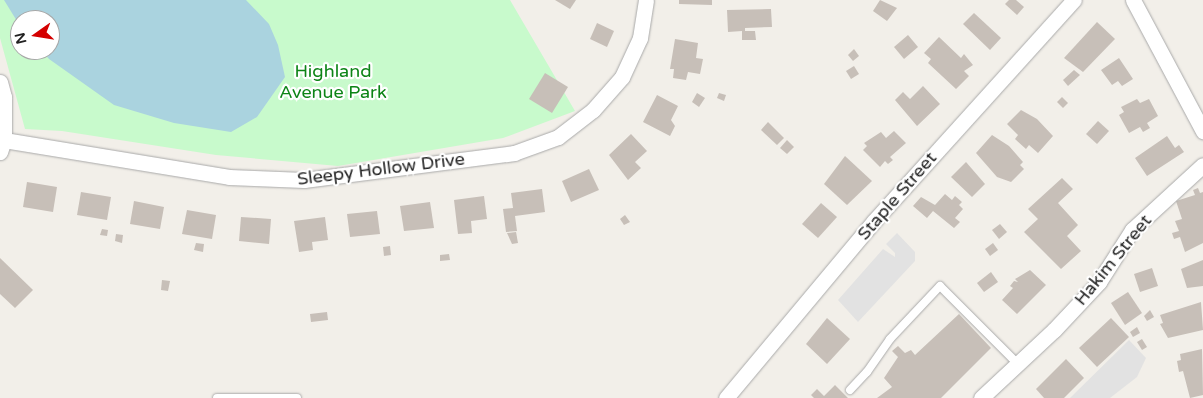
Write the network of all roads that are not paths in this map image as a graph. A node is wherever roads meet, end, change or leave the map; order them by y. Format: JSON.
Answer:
{"nodes":[{"id":1,"x":646,"y":0,"type":"edge"},
{"id":2,"x":1074,"y":0,"type":"edge"},
{"id":3,"x":1133,"y":0,"type":"edge"},
{"id":4,"x":0,"y":82,"type":"edge"},
{"id":5,"x":1203,"y":131,"type":"edge"},
{"id":6,"x":1,"y":144,"type":"edge"},
{"id":7,"x":1203,"y":164,"type":"edge"},
{"id":8,"x":1017,"y":363,"type":"junction"},
{"id":9,"x":850,"y":390,"type":"dead end"},
{"id":10,"x":216,"y":398,"type":"edge"},
{"id":11,"x":297,"y":398,"type":"edge"},
{"id":12,"x":726,"y":398,"type":"edge"},
{"id":13,"x":981,"y":398,"type":"edge"}],
"edges":[{"from":1,"to":6,"type":"street","name":"Sleepy Hollow Drive"},
{"from":2,"to":12,"type":"street","name":"Staple Street"},
{"from":3,"to":5,"type":"street"},
{"from":4,"to":6,"type":"street","name":"Sleepy Hollow Drive"},
{"from":7,"to":8,"type":"street","name":"Hakim Street"},
{"from":8,"to":9,"type":"lane"},
{"from":8,"to":13,"type":"street","name":"Hakim Street"},
{"from":10,"to":11,"type":"lane"}]}
